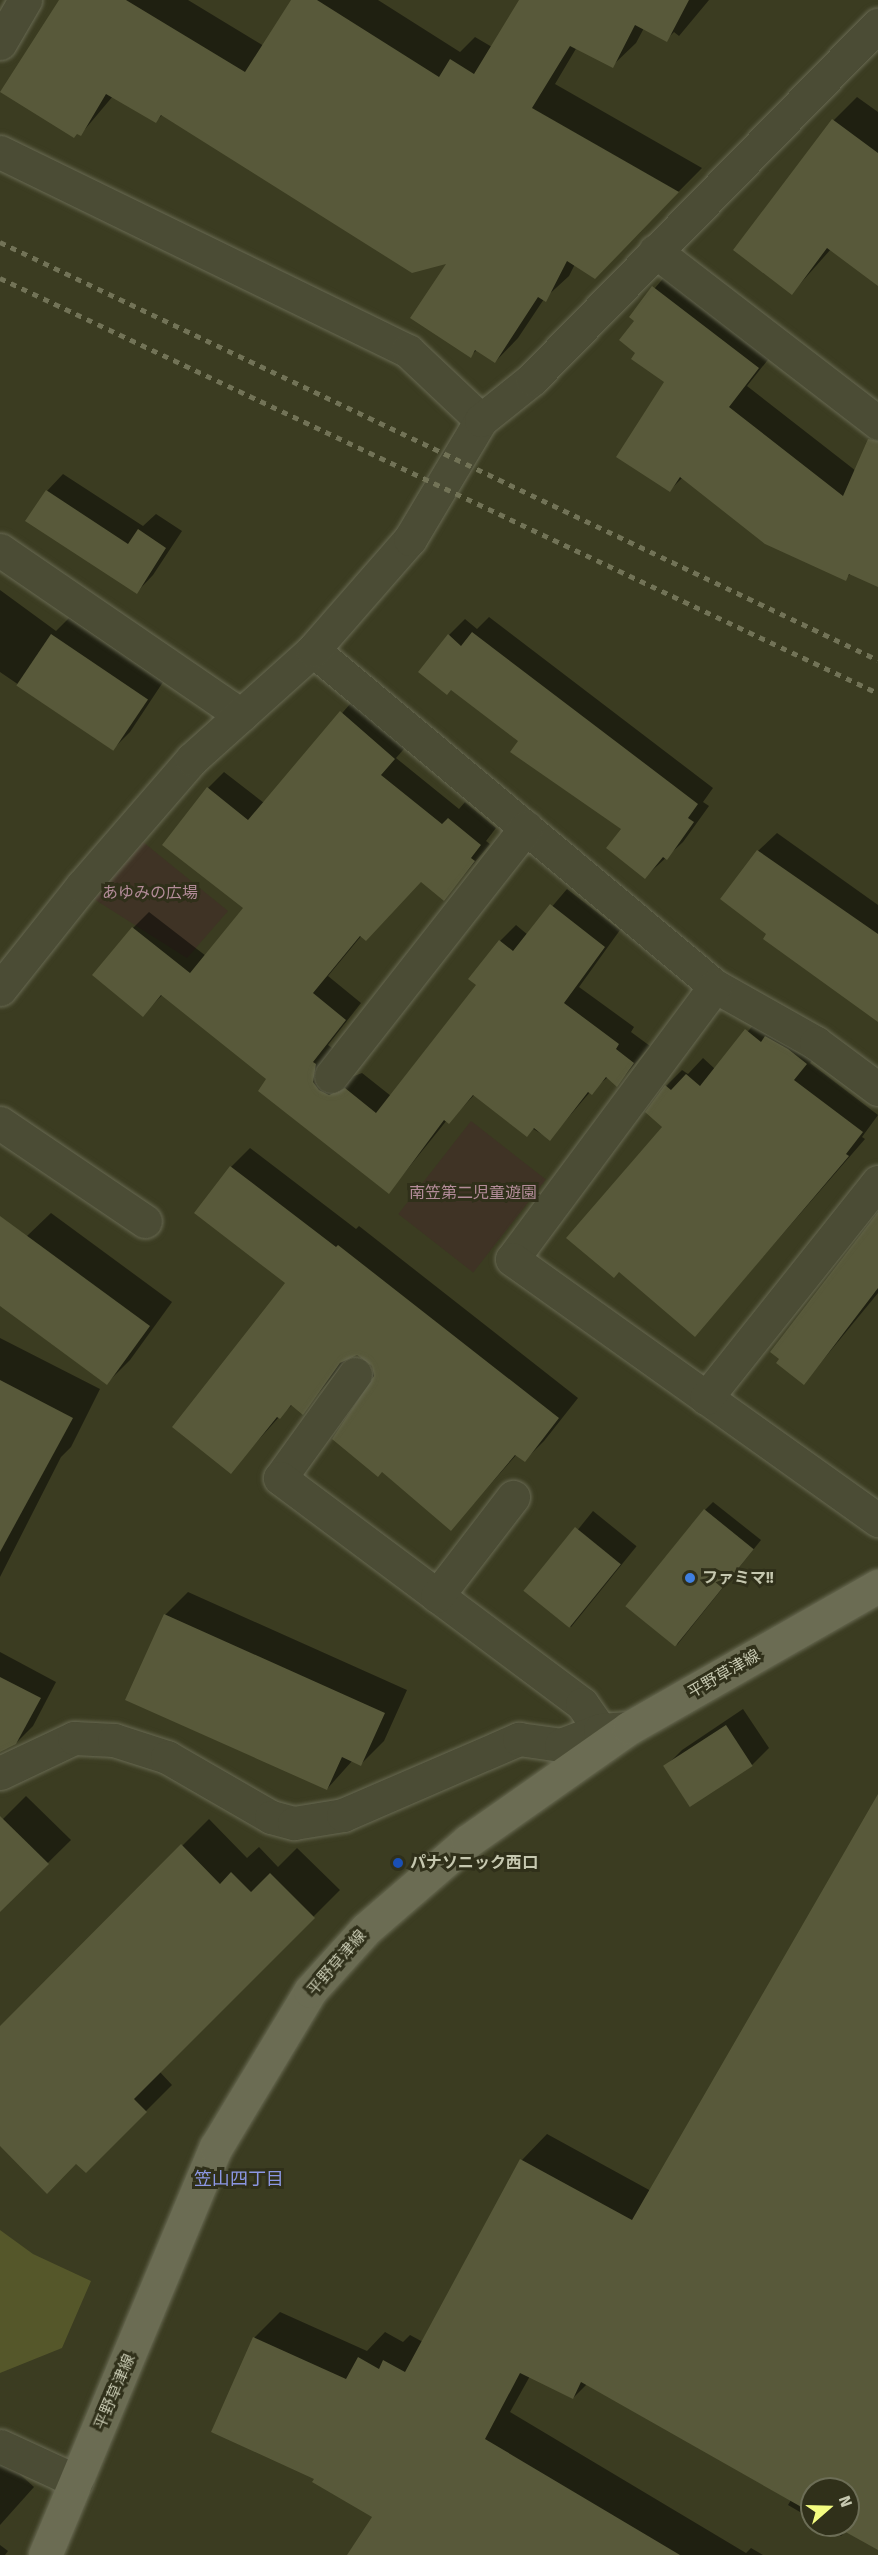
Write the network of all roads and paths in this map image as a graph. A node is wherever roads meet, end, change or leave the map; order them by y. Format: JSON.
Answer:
{"nodes":[{"id":1,"x":25,"y":0,"type":"edge"},
{"id":2,"x":874,"y":35,"type":"edge"},
{"id":3,"x":0,"y":43,"type":"edge"},
{"id":4,"x":0,"y":153,"type":"edge"},
{"id":5,"x":656,"y":251,"type":"junction"},
{"id":6,"x":481,"y":420,"type":"junction"},
{"id":7,"x":878,"y":423,"type":"edge"},
{"id":8,"x":0,"y":550,"type":"edge"},
{"id":9,"x":313,"y":650,"type":"junction"},
{"id":10,"x":241,"y":715,"type":"junction"},
{"id":11,"x":526,"y":827,"type":"junction"},
{"id":12,"x":715,"y":986,"type":"junction"},
{"id":13,"x":0,"y":989,"type":"edge"},
{"id":14,"x":331,"y":1076,"type":"dead end"},
{"id":15,"x":878,"y":1089,"type":"edge"},
{"id":16,"x":0,"y":1123,"type":"edge"},
{"id":17,"x":878,"y":1182,"type":"edge"},
{"id":18,"x":145,"y":1221,"type":"dead end"},
{"id":19,"x":355,"y":1374,"type":"dead end"},
{"id":20,"x":706,"y":1398,"type":"junction"},
{"id":21,"x":513,"y":1497,"type":"dead end"},
{"id":22,"x":878,"y":1520,"type":"edge"},
{"id":23,"x":878,"y":1586,"type":"edge"},
{"id":24,"x":437,"y":1596,"type":"junction"},
{"id":25,"x":615,"y":1729,"type":"junction"},
{"id":26,"x":0,"y":1773,"type":"edge"},
{"id":27,"x":0,"y":2446,"type":"edge"},
{"id":28,"x":76,"y":2481,"type":"junction"},
{"id":29,"x":45,"y":2555,"type":"edge"}],
"edges":[{"from":1,"to":3,"type":"street"},
{"from":2,"to":5,"type":"street"},
{"from":4,"to":6,"type":"street"},
{"from":5,"to":6,"type":"street"},
{"from":5,"to":7,"type":"street"},
{"from":6,"to":9,"type":"street"},
{"from":8,"to":10,"type":"street"},
{"from":9,"to":10,"type":"street"},
{"from":9,"to":11,"type":"street"},
{"from":10,"to":13,"type":"street"},
{"from":11,"to":12,"type":"street"},
{"from":11,"to":14,"type":"street"},
{"from":12,"to":15,"type":"street"},
{"from":12,"to":20,"type":"street"},
{"from":16,"to":18,"type":"street"},
{"from":17,"to":20,"type":"street"},
{"from":19,"to":24,"type":"street"},
{"from":20,"to":22,"type":"street"},
{"from":21,"to":24,"type":"street"},
{"from":23,"to":25,"type":"main road","name":"平野草津線"},
{"from":24,"to":25,"type":"street"},
{"from":25,"to":26,"type":"street"},
{"from":25,"to":28,"type":"main road","name":"平野草津線"},
{"from":27,"to":28,"type":"street"},
{"from":28,"to":29,"type":"main road","name":"平野草津線"}]}
